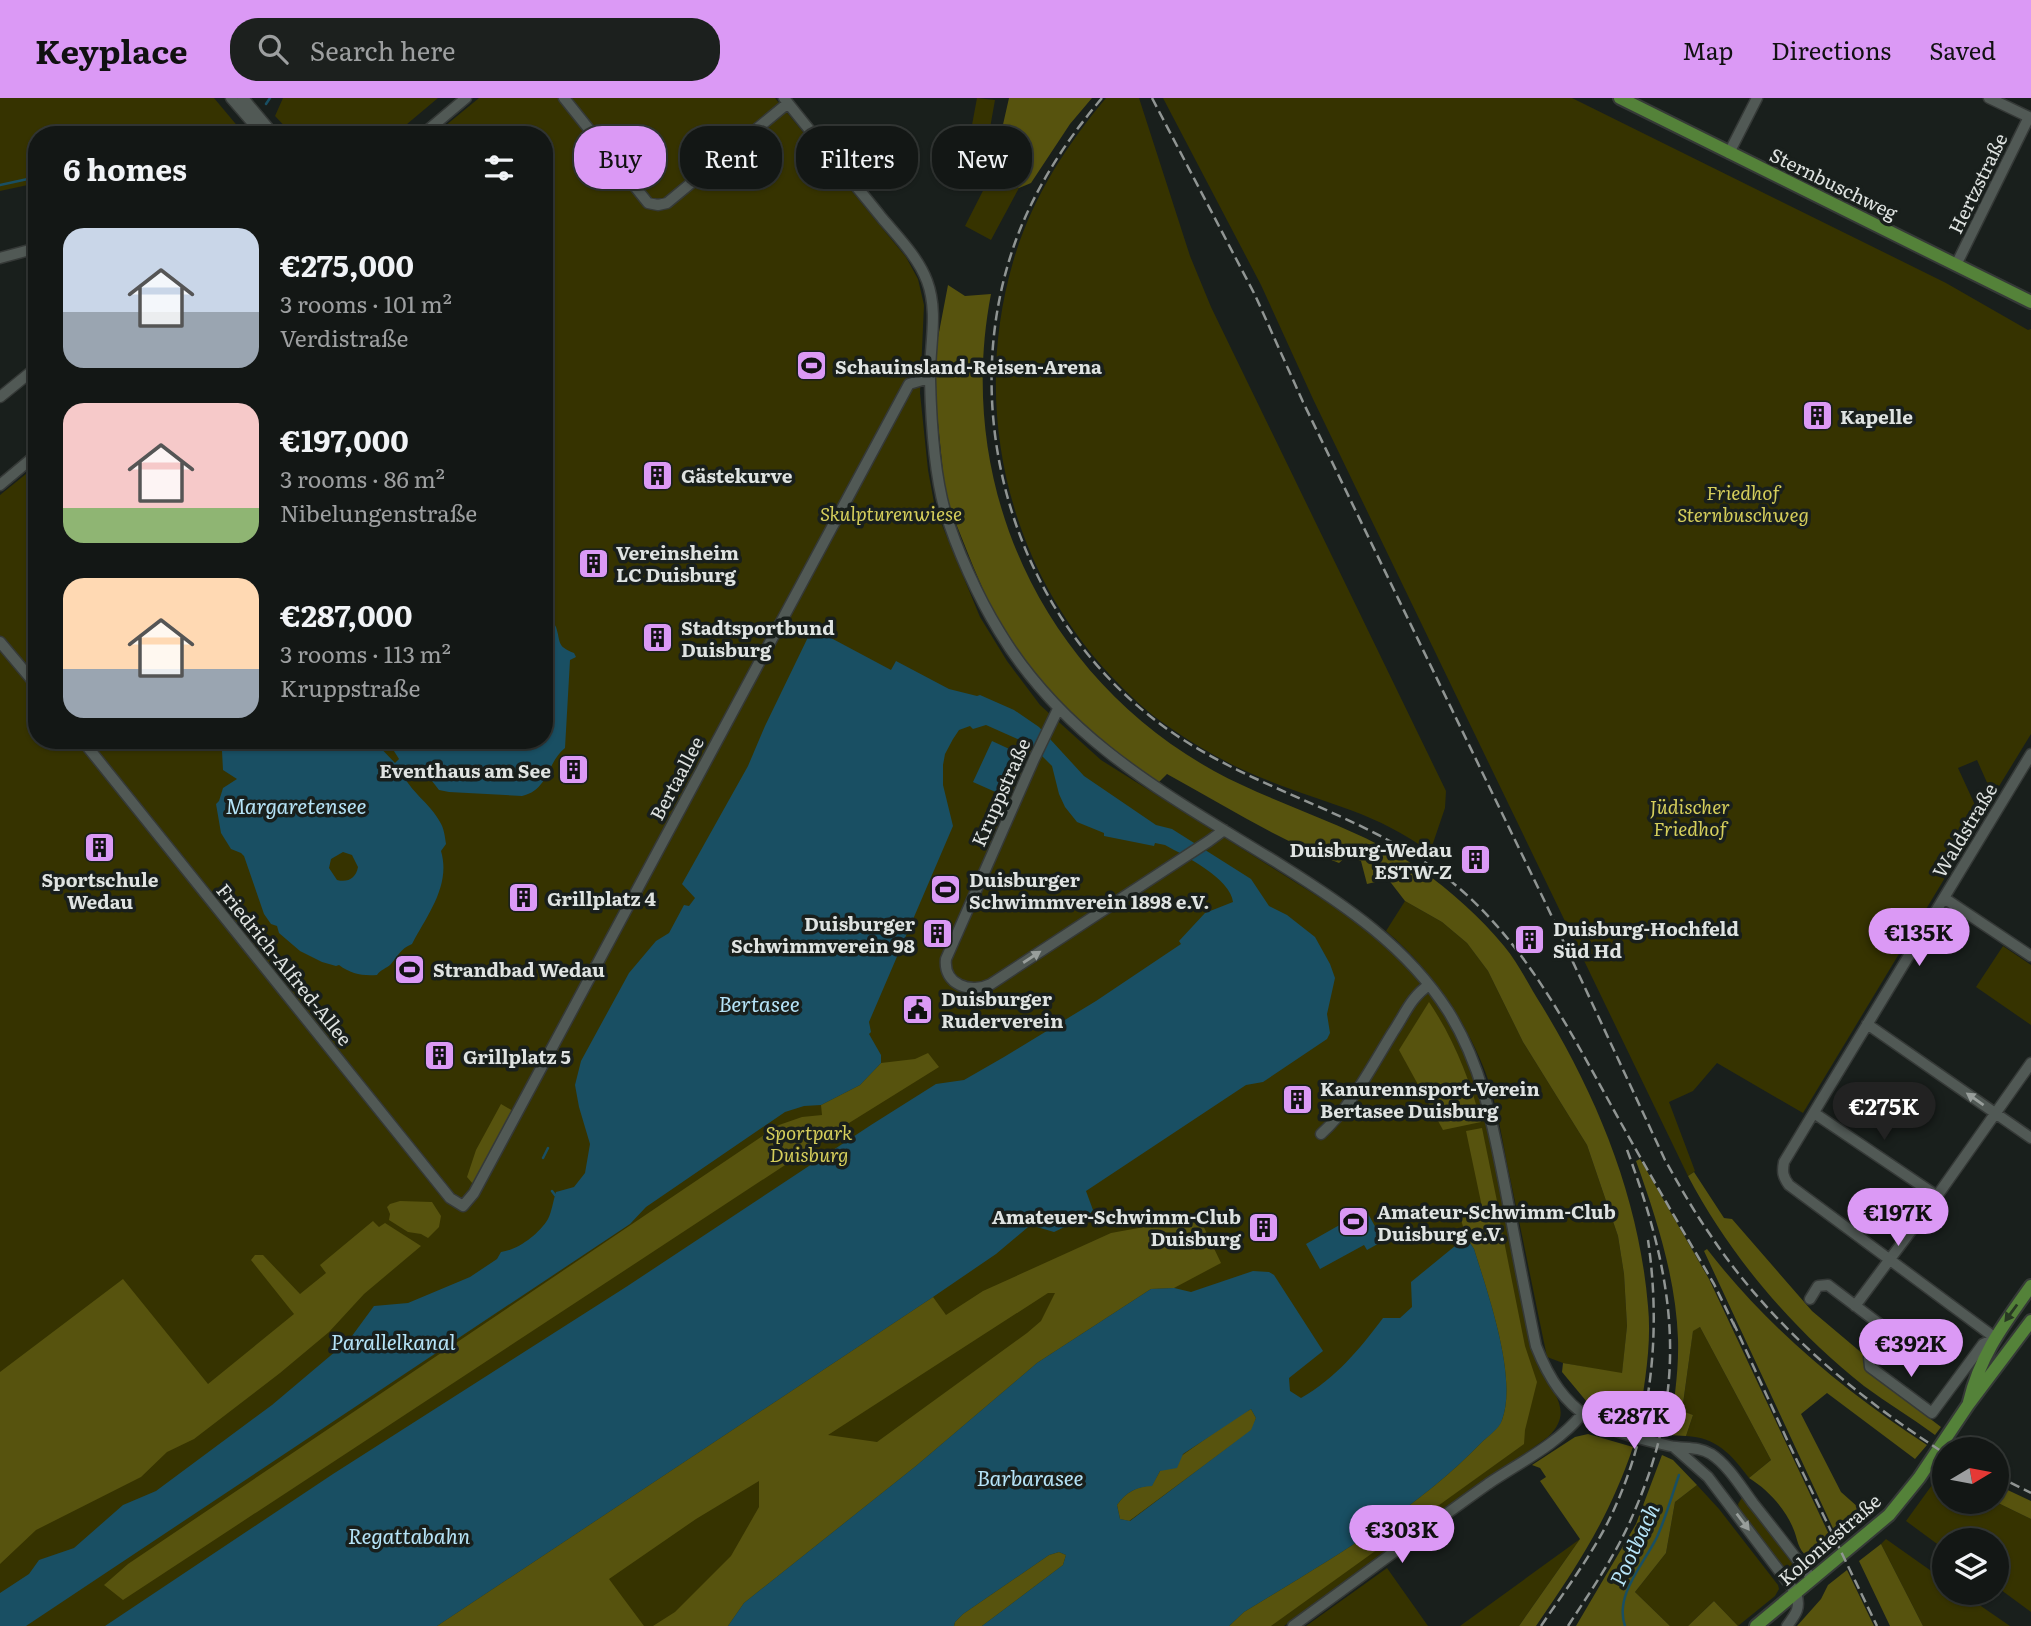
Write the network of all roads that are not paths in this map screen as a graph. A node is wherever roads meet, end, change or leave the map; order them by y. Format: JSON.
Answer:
{"nodes":[{"id":1,"x":230,"y":98,"type":"edge"},
{"id":2,"x":243,"y":98,"type":"edge"},
{"id":3,"x":466,"y":98,"type":"edge"},
{"id":4,"x":564,"y":98,"type":"edge"},
{"id":5,"x":1619,"y":98,"type":"edge"},
{"id":6,"x":1758,"y":98,"type":"edge"},
{"id":7,"x":1989,"y":98,"type":"edge"},
{"id":8,"x":786,"y":100,"type":"edge"},
{"id":9,"x":2030,"y":117,"type":"edge"},
{"id":10,"x":254,"y":126,"type":"edge"},
{"id":11,"x":266,"y":126,"type":"edge"},
{"id":12,"x":433,"y":126,"type":"edge"},
{"id":13,"x":1729,"y":153,"type":"junction"},
{"id":14,"x":28,"y":250,"type":"edge"},
{"id":15,"x":0,"y":258,"type":"edge"},
{"id":16,"x":1956,"y":265,"type":"junction"},
{"id":17,"x":2031,"y":302,"type":"edge"},
{"id":18,"x":28,"y":374,"type":"edge"},
{"id":19,"x":929,"y":377,"type":"junction"},
{"id":20,"x":0,"y":397,"type":"edge"},
{"id":21,"x":28,"y":462,"type":"edge"},
{"id":22,"x":0,"y":485,"type":"edge"},
{"id":23,"x":0,"y":642,"type":"edge"},
{"id":24,"x":28,"y":675,"type":"edge"},
{"id":25,"x":1058,"y":709,"type":"junction"},
{"id":26,"x":89,"y":749,"type":"edge"},
{"id":27,"x":2031,"y":754,"type":"edge"},
{"id":28,"x":1224,"y":830,"type":"junction"},
{"id":29,"x":1944,"y":898,"type":"junction"},
{"id":30,"x":2031,"y":956,"type":"edge"},
{"id":31,"x":1429,"y":985,"type":"junction"},
{"id":32,"x":1867,"y":1024,"type":"junction"},
{"id":33,"x":2031,"y":1063,"type":"edge"},
{"id":34,"x":1995,"y":1112,"type":"junction"},
{"id":35,"x":1814,"y":1113,"type":"junction"},
{"id":36,"x":1321,"y":1134,"type":"dead end"},
{"id":37,"x":2031,"y":1138,"type":"edge"},
{"id":38,"x":1937,"y":1196,"type":"junction"},
{"id":39,"x":463,"y":1206,"type":"joint"},
{"id":40,"x":1889,"y":1261,"type":"junction"},
{"id":41,"x":2031,"y":1286,"type":"edge"},
{"id":42,"x":1810,"y":1299,"type":"dead end"},
{"id":43,"x":1855,"y":1306,"type":"junction"},
{"id":44,"x":2031,"y":1321,"type":"edge"},
{"id":45,"x":1993,"y":1339,"type":"junction"},
{"id":46,"x":1968,"y":1405,"type":"junction"},
{"id":47,"x":1582,"y":1414,"type":"junction"},
{"id":48,"x":1672,"y":1446,"type":"junction"},
{"id":49,"x":1812,"y":1579,"type":"junction"},
{"id":50,"x":1796,"y":1593,"type":"junction"},
{"id":51,"x":1293,"y":1626,"type":"edge"},
{"id":52,"x":1756,"y":1626,"type":"edge"},
{"id":53,"x":1787,"y":1626,"type":"edge"}],
"edges":[{"from":1,"to":10,"type":"street"},
{"from":2,"to":11,"type":"street"},
{"from":3,"to":12,"type":"street"},
{"from":4,"to":8,"type":"street"},
{"from":5,"to":13,"type":"main road","name":"Sternbuschweg"},
{"from":6,"to":13,"type":"street"},
{"from":7,"to":9,"type":"street"},
{"from":8,"to":19,"type":"street"},
{"from":9,"to":16,"type":"street","name":"Hertzstraße"},
{"from":13,"to":16,"type":"main road","name":"Sternbuschweg"},
{"from":14,"to":15,"type":"street"},
{"from":16,"to":17,"type":"main road","name":"Sternbuschweg"},
{"from":18,"to":20,"type":"street"},
{"from":19,"to":25,"type":"street"},
{"from":19,"to":39,"type":"street","name":"Bertaallee"},
{"from":21,"to":22,"type":"street"},
{"from":23,"to":24,"type":"street"},
{"from":25,"to":28,"type":"street"},
{"from":25,"to":28,"type":"street","name":"Kruppstraße","one_way":true},
{"from":26,"to":39,"type":"street","name":"Friedrich-Alfred-Allee"},
{"from":27,"to":29,"type":"street","name":"Waldstraße"},
{"from":28,"to":31,"type":"street"},
{"from":29,"to":30,"type":"street"},
{"from":29,"to":32,"type":"street","name":"Waldstraße"},
{"from":31,"to":36,"type":"street"},
{"from":31,"to":47,"type":"street"},
{"from":34,"to":32,"type":"street","one_way":true},
{"from":32,"to":35,"type":"street","name":"Waldstraße"},
{"from":33,"to":34,"type":"street"},
{"from":34,"to":37,"type":"street"},
{"from":34,"to":38,"type":"street"},
{"from":35,"to":38,"type":"street"},
{"from":35,"to":40,"type":"street","name":"Waldstraße"},
{"from":38,"to":40,"type":"street"},
{"from":40,"to":43,"type":"street"},
{"from":40,"to":45,"type":"street"},
{"from":41,"to":45,"type":"main road","name":"Koloniestraße","one_way":true},
{"from":42,"to":43,"type":"street"},
{"from":43,"to":45,"type":"street","name":"Koloniestraße"},
{"from":44,"to":46,"type":"main road","name":"Koloniestraße"},
{"from":45,"to":46,"type":"main road","name":"Koloniestraße"},
{"from":46,"to":49,"type":"main road","name":"Koloniestraße"},
{"from":47,"to":48,"type":"street"},
{"from":47,"to":51,"type":"street"},
{"from":48,"to":49,"type":"street"},
{"from":48,"to":50,"type":"street","one_way":true},
{"from":49,"to":50,"type":"main road","name":"Koloniestraße"},
{"from":50,"to":52,"type":"main road","name":"Koloniestraße"},
{"from":50,"to":53,"type":"street"}]}
